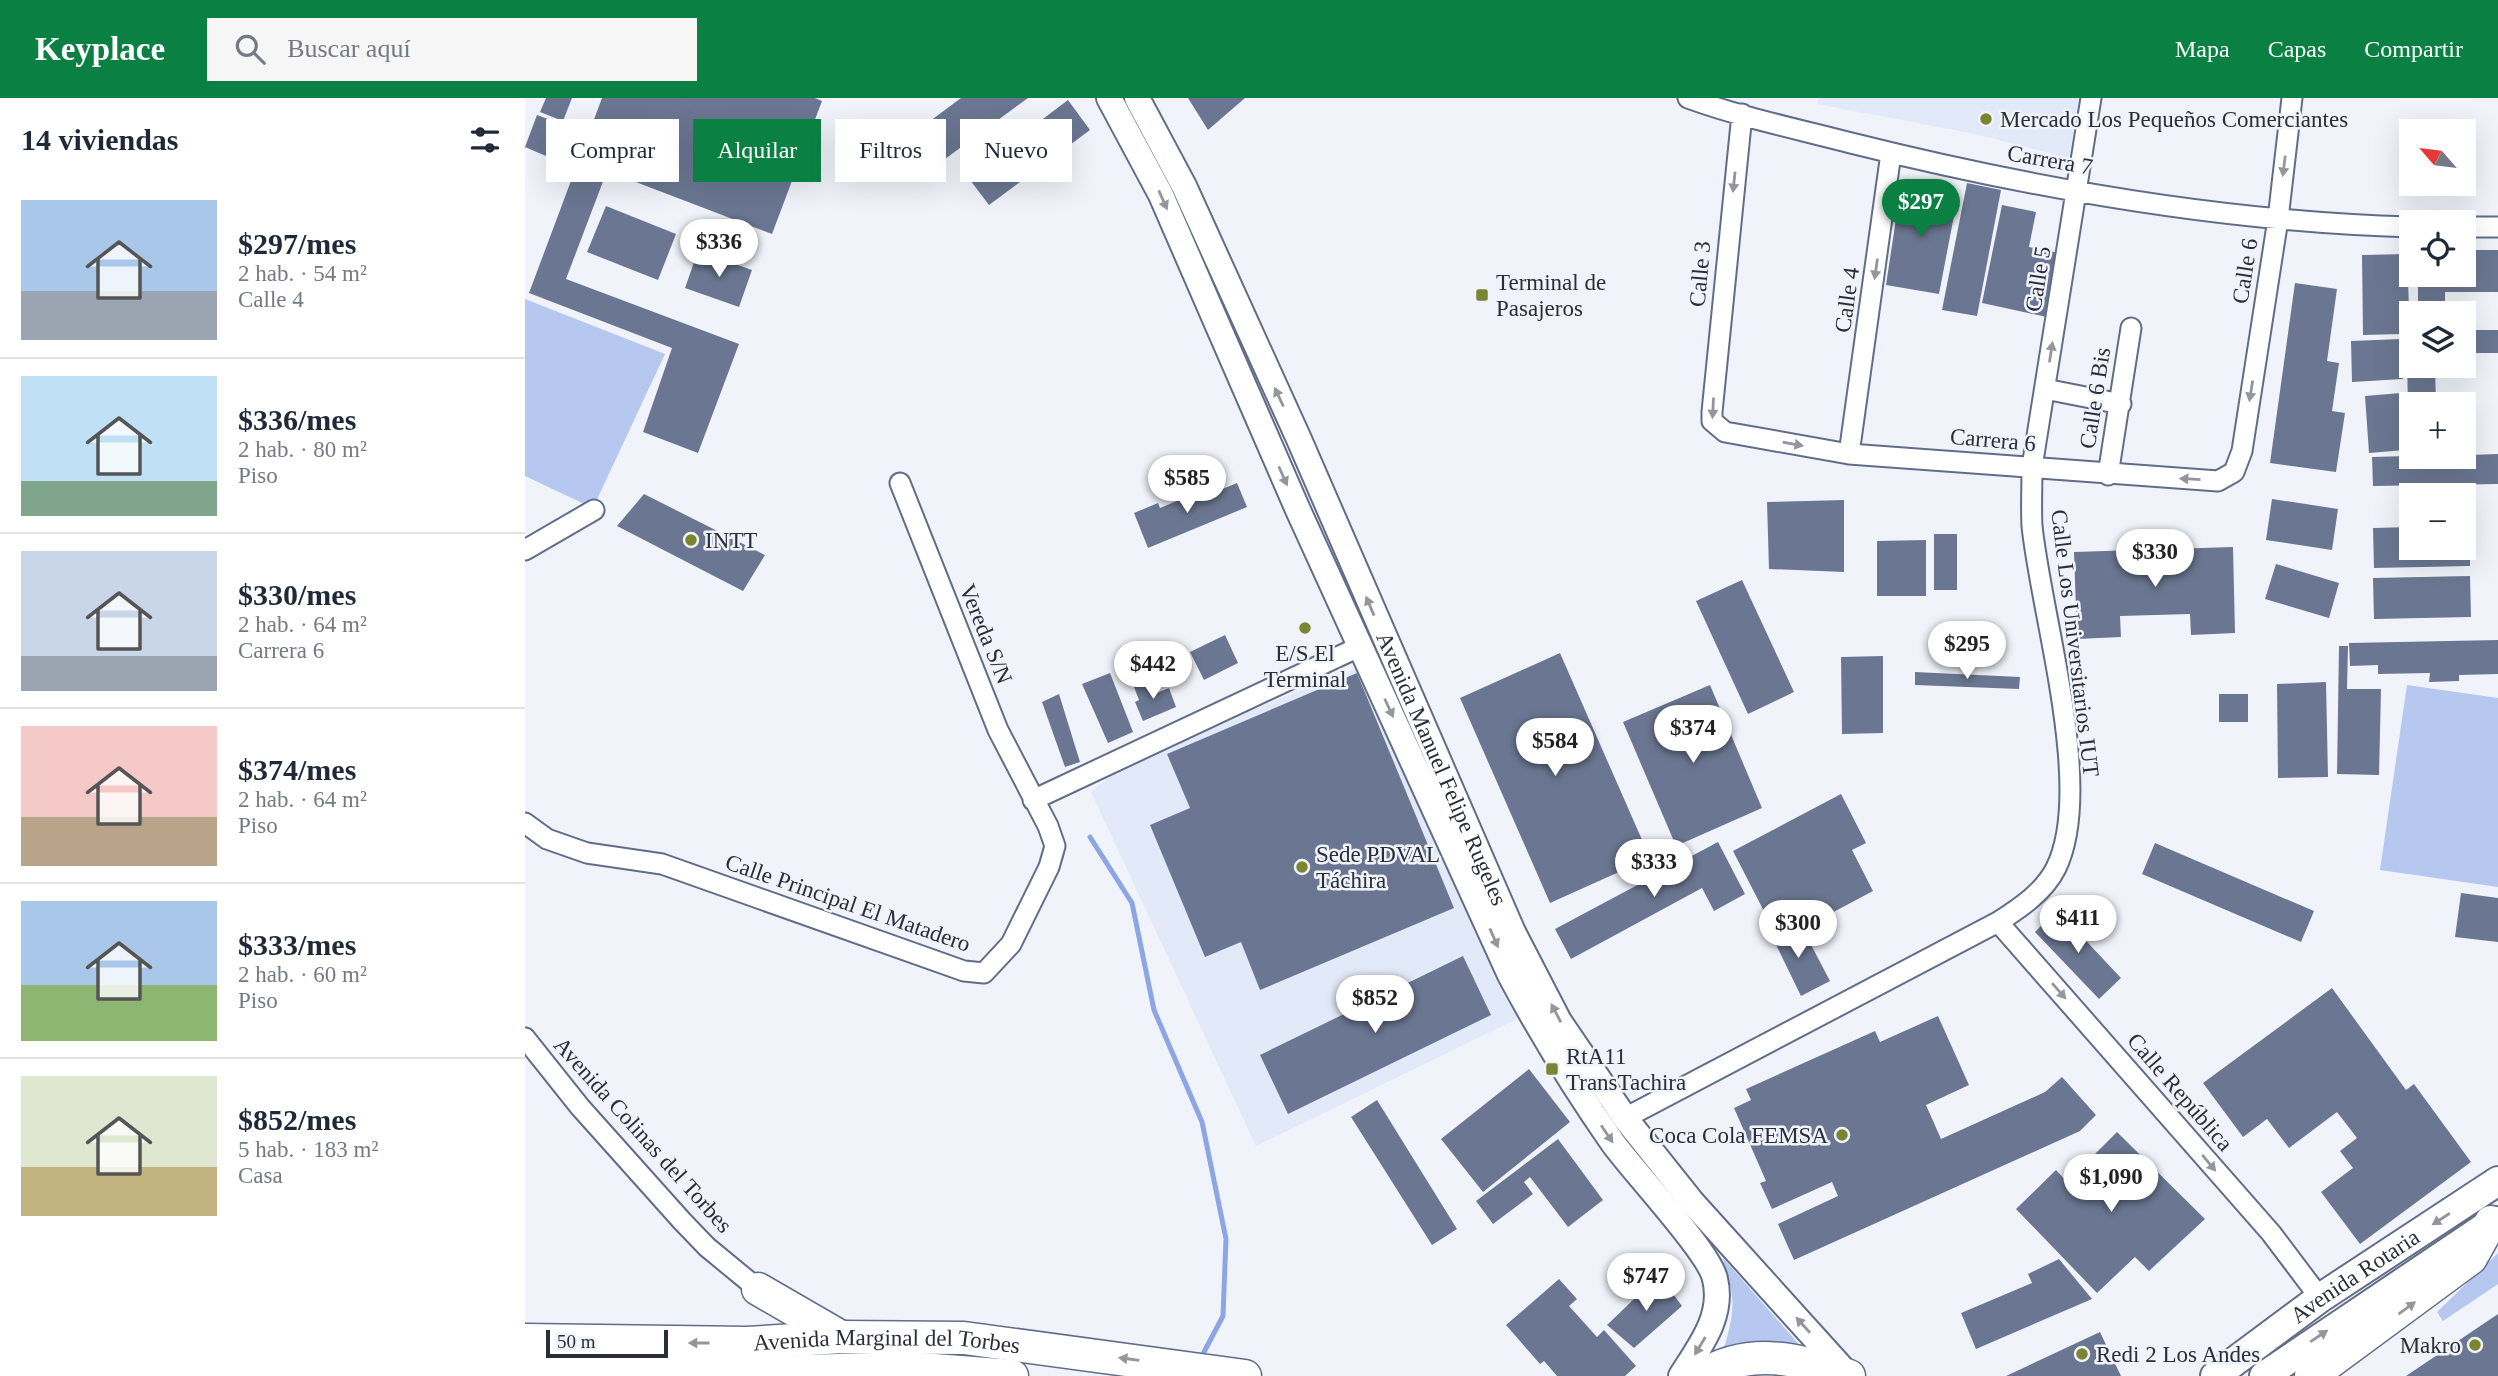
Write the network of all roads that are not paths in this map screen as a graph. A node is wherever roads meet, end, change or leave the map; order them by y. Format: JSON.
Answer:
{"nodes":[{"id":1,"x":1109,"y":98,"type":"edge"},
{"id":2,"x":1137,"y":98,"type":"edge"},
{"id":3,"x":1688,"y":98,"type":"edge"},
{"id":4,"x":2091,"y":98,"type":"edge"},
{"id":5,"x":2292,"y":98,"type":"edge"},
{"id":6,"x":1742,"y":114,"type":"junction"},
{"id":7,"x":1891,"y":153,"type":"junction"},
{"id":8,"x":2077,"y":190,"type":"junction"},
{"id":9,"x":2278,"y":219,"type":"junction"},
{"id":10,"x":2399,"y":226,"type":"edge"},
{"id":11,"x":2476,"y":227,"type":"edge"},
{"id":12,"x":2498,"y":227,"type":"edge"},
{"id":13,"x":2131,"y":328,"type":"dead end"},
{"id":14,"x":2045,"y":389,"type":"junction"},
{"id":15,"x":2121,"y":404,"type":"junction"},
{"id":16,"x":1725,"y":432,"type":"joint"},
{"id":17,"x":2242,"y":451,"type":"joint"},
{"id":18,"x":1849,"y":454,"type":"junction"},
{"id":19,"x":2032,"y":467,"type":"junction"},
{"id":20,"x":2108,"y":475,"type":"junction"},
{"id":21,"x":900,"y":484,"type":"dead end"},
{"id":22,"x":594,"y":510,"type":"dead end"},
{"id":23,"x":525,"y":550,"type":"edge"},
{"id":24,"x":1361,"y":646,"type":"junction"},
{"id":25,"x":1033,"y":800,"type":"junction"},
{"id":26,"x":525,"y":823,"type":"edge"},
{"id":27,"x":1998,"y":922,"type":"junction"},
{"id":28,"x":525,"y":1038,"type":"edge"},
{"id":29,"x":1625,"y":1118,"type":"junction"},
{"id":30,"x":2498,"y":1181,"type":"edge"},
{"id":31,"x":2495,"y":1220,"type":"edge"},
{"id":32,"x":758,"y":1289,"type":"junction"},
{"id":33,"x":2320,"y":1298,"type":"junction"},
{"id":34,"x":841,"y":1337,"type":"junction"},
{"id":35,"x":525,"y":1340,"type":"edge"},
{"id":36,"x":747,"y":1343,"type":"junction"},
{"id":37,"x":525,"y":1370,"type":"edge"},
{"id":38,"x":1012,"y":1376,"type":"edge"},
{"id":39,"x":1245,"y":1376,"type":"edge"},
{"id":40,"x":1681,"y":1376,"type":"edge"},
{"id":41,"x":1701,"y":1376,"type":"edge"},
{"id":42,"x":1849,"y":1376,"type":"edge"},
{"id":43,"x":2215,"y":1376,"type":"edge"},
{"id":44,"x":2264,"y":1376,"type":"edge"},
{"id":45,"x":2311,"y":1376,"type":"edge"}],
"edges":[{"from":1,"to":24,"type":"street","name":"Avenida Manuel Felipe Rugeles","one_way":true},
{"from":29,"to":2,"type":"street","name":"Avenida Manuel Felipe Rugeles","one_way":true},
{"from":3,"to":6,"type":"street","name":"Carrera 7"},
{"from":4,"to":8,"type":"street","name":"Calle 5"},
{"from":5,"to":9,"type":"street","name":"Calle 6","one_way":true},
{"from":6,"to":7,"type":"street","name":"Carrera 7"},
{"from":6,"to":16,"type":"street","name":"Calle 3","one_way":true},
{"from":7,"to":8,"type":"street","name":"Carrera 7"},
{"from":7,"to":18,"type":"street","name":"Calle 4","one_way":true},
{"from":8,"to":9,"type":"street","name":"Carrera 7"},
{"from":14,"to":8,"type":"street","name":"Calle 5","one_way":true},
{"from":9,"to":10,"type":"street","name":"Carrera 7"},
{"from":9,"to":17,"type":"street","name":"Calle 6","one_way":true},
{"from":11,"to":12,"type":"street"},
{"from":13,"to":15,"type":"street","name":"Calle 6 Bis"},
{"from":14,"to":15,"type":"street"},
{"from":14,"to":19,"type":"street","name":"Calle 5"},
{"from":15,"to":20,"type":"street","name":"Calle 6 Bis"},
{"from":16,"to":18,"type":"street","name":"Carrera 6","one_way":true},
{"from":17,"to":20,"type":"street","name":"Carrera 6","one_way":true},
{"from":18,"to":19,"type":"street","name":"Carrera 6"},
{"from":19,"to":20,"type":"street","name":"Carrera 6"},
{"from":19,"to":27,"type":"street","name":"Calle Los Universitarios IUT"},
{"from":21,"to":25,"type":"street","name":"Vereda S/N"},
{"from":22,"to":23,"type":"street"},
{"from":24,"to":25,"type":"street"},
{"from":24,"to":40,"type":"street","name":"Avenida Manuel Felipe Rugeles","one_way":true},
{"from":25,"to":26,"type":"street","name":"Calle Principal El Matadero"},
{"from":27,"to":29,"type":"street","name":"Calle Los Universitarios IUT"},
{"from":27,"to":33,"type":"street","name":"Calle República","one_way":true},
{"from":28,"to":32,"type":"street","name":"Avenida Colinas del Torbes"},
{"from":42,"to":29,"type":"street","name":"Avenida Manuel Felipe Rugeles","one_way":true},
{"from":30,"to":33,"type":"main road","name":"Avenida Rotaria","one_way":true},
{"from":44,"to":31,"type":"main road","name":"Avenida Rotaria","one_way":true},
{"from":45,"to":31,"type":"highway","one_way":true},
{"from":32,"to":34,"type":"highway"},
{"from":32,"to":36,"type":"highway"},
{"from":33,"to":43,"type":"main road","name":"Avenida Rotaria"},
{"from":34,"to":36,"type":"highway","name":"Avenida Marginal del Torbes"},
{"from":39,"to":34,"type":"highway","name":"Avenida Marginal del Torbes","one_way":true},
{"from":36,"to":35,"type":"highway","name":"Avenida Marginal del Torbes","one_way":true},
{"from":37,"to":38,"type":"highway","name":"Avenida Marginal del Torbes"},
{"from":41,"to":42,"type":"highway"}]}
